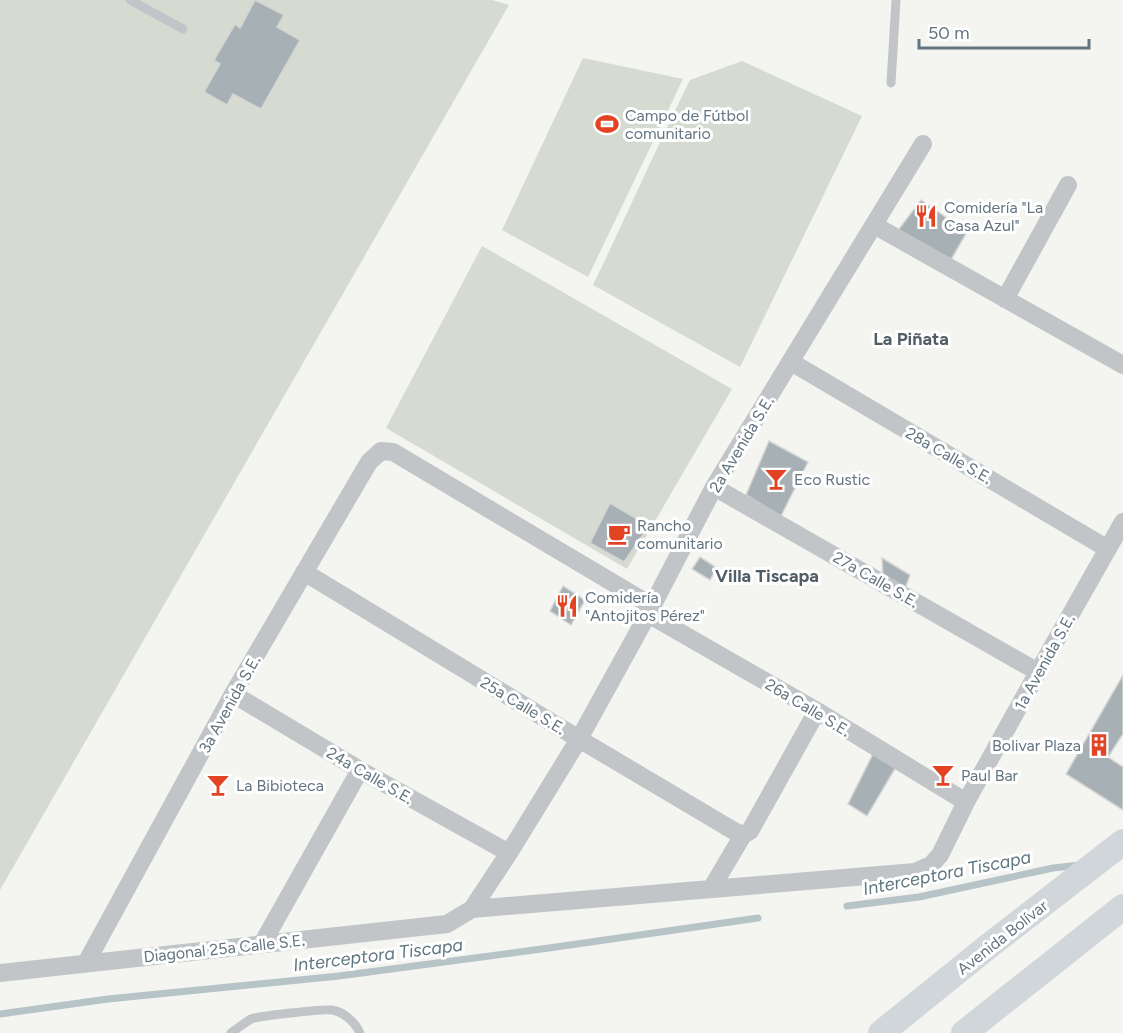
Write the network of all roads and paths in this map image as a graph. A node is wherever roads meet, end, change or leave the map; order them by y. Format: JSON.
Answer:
{"nodes":[{"id":1,"x":130,"y":0,"type":"edge"},
{"id":2,"x":896,"y":0,"type":"edge"},
{"id":3,"x":183,"y":29,"type":"dead end"},
{"id":4,"x":891,"y":83,"type":"dead end"},
{"id":5,"x":923,"y":144,"type":"dead end"},
{"id":6,"x":1068,"y":185,"type":"dead end"},
{"id":7,"x":874,"y":225,"type":"junction"},
{"id":8,"x":1005,"y":299,"type":"junction"},
{"id":9,"x":791,"y":362,"type":"junction"},
{"id":10,"x":1123,"y":365,"type":"edge"},
{"id":11,"x":381,"y":451,"type":"joint"},
{"id":12,"x":714,"y":487,"type":"junction"},
{"id":13,"x":1123,"y":522,"type":"edge"},
{"id":14,"x":1107,"y":549,"type":"junction"},
{"id":15,"x":304,"y":572,"type":"junction"},
{"id":16,"x":650,"y":610,"type":"junction"},
{"id":17,"x":1038,"y":672,"type":"junction"},
{"id":18,"x":233,"y":694,"type":"junction"},
{"id":19,"x":817,"y":711,"type":"junction"},
{"id":20,"x":579,"y":739,"type":"junction"},
{"id":21,"x":360,"y":770,"type":"junction"},
{"id":22,"x":966,"y":802,"type":"junction"},
{"id":23,"x":743,"y":834,"type":"junction"},
{"id":24,"x":1123,"y":842,"type":"edge"},
{"id":25,"x":508,"y":853,"type":"junction"},
{"id":26,"x":711,"y":889,"type":"junction"},
{"id":27,"x":1123,"y":907,"type":"edge"},
{"id":28,"x":472,"y":909,"type":"junction"},
{"id":29,"x":447,"y":924,"type":"joint"},
{"id":30,"x":262,"y":944,"type":"junction"},
{"id":31,"x":86,"y":963,"type":"junction"},
{"id":32,"x":0,"y":973,"type":"edge"},
{"id":33,"x":931,"y":993,"type":"junction"},
{"id":34,"x":231,"y":1033,"type":"edge"},
{"id":35,"x":360,"y":1033,"type":"edge"},
{"id":36,"x":881,"y":1033,"type":"edge"},
{"id":37,"x":909,"y":1033,"type":"edge"},
{"id":38,"x":964,"y":1033,"type":"edge"}],
"edges":[{"from":1,"to":3,"type":"lane"},
{"from":2,"to":4,"type":"lane"},
{"from":5,"to":7,"type":"street","name":"2a Avenida S.E."},
{"from":6,"to":8,"type":"street"},
{"from":7,"to":8,"type":"street"},
{"from":7,"to":9,"type":"street","name":"2a Avenida S.E."},
{"from":8,"to":10,"type":"street"},
{"from":9,"to":12,"type":"street","name":"2a Avenida S.E."},
{"from":9,"to":14,"type":"street","name":"28a Calle S.E."},
{"from":11,"to":15,"type":"street","name":"3a Avenida S.E."},
{"from":11,"to":16,"type":"street","name":"26a Calle S.E."},
{"from":12,"to":16,"type":"street","name":"2a Avenida S.E."},
{"from":12,"to":17,"type":"street","name":"27a Calle S.E."},
{"from":13,"to":14,"type":"street","name":"1a Avenida S.E."},
{"from":14,"to":17,"type":"street","name":"1a Avenida S.E."},
{"from":15,"to":18,"type":"street","name":"3a Avenida S.E."},
{"from":15,"to":20,"type":"street","name":"25a Calle S.E."},
{"from":16,"to":19,"type":"street","name":"26a Calle S.E."},
{"from":16,"to":20,"type":"street","name":"2a Avenida S.E."},
{"from":17,"to":22,"type":"street","name":"1a Avenida S.E."},
{"from":18,"to":21,"type":"street","name":"24a Calle S.E."},
{"from":18,"to":31,"type":"street","name":"3a Avenida S.E."},
{"from":19,"to":22,"type":"street","name":"26a Calle S.E."},
{"from":19,"to":23,"type":"street"},
{"from":20,"to":23,"type":"street","name":"25a Calle S.E."},
{"from":20,"to":25,"type":"street","name":"2a Avenida S.E."},
{"from":21,"to":25,"type":"street","name":"24a Calle S.E."},
{"from":21,"to":30,"type":"street"},
{"from":22,"to":26,"type":"street","name":"1a Avenida S.E."},
{"from":23,"to":26,"type":"street"},
{"from":24,"to":33,"type":"main road","name":"Avenida Bolívar"},
{"from":25,"to":28,"type":"street","name":"2a Avenida S.E."},
{"from":26,"to":28,"type":"street"},
{"from":27,"to":38,"type":"main road"},
{"from":28,"to":29,"type":"street","name":"2a Avenida S.E."},
{"from":29,"to":30,"type":"street","name":"Diagonal 25a Calle S.E."},
{"from":30,"to":31,"type":"street","name":"Diagonal 25a Calle S.E."},
{"from":31,"to":32,"type":"street","name":"Diagonal 25a Calle S.E."},
{"from":33,"to":36,"type":"main road","name":"Avenida Bolívar"},
{"from":33,"to":37,"type":"main road"},
{"from":34,"to":35,"type":"lane"}]}
